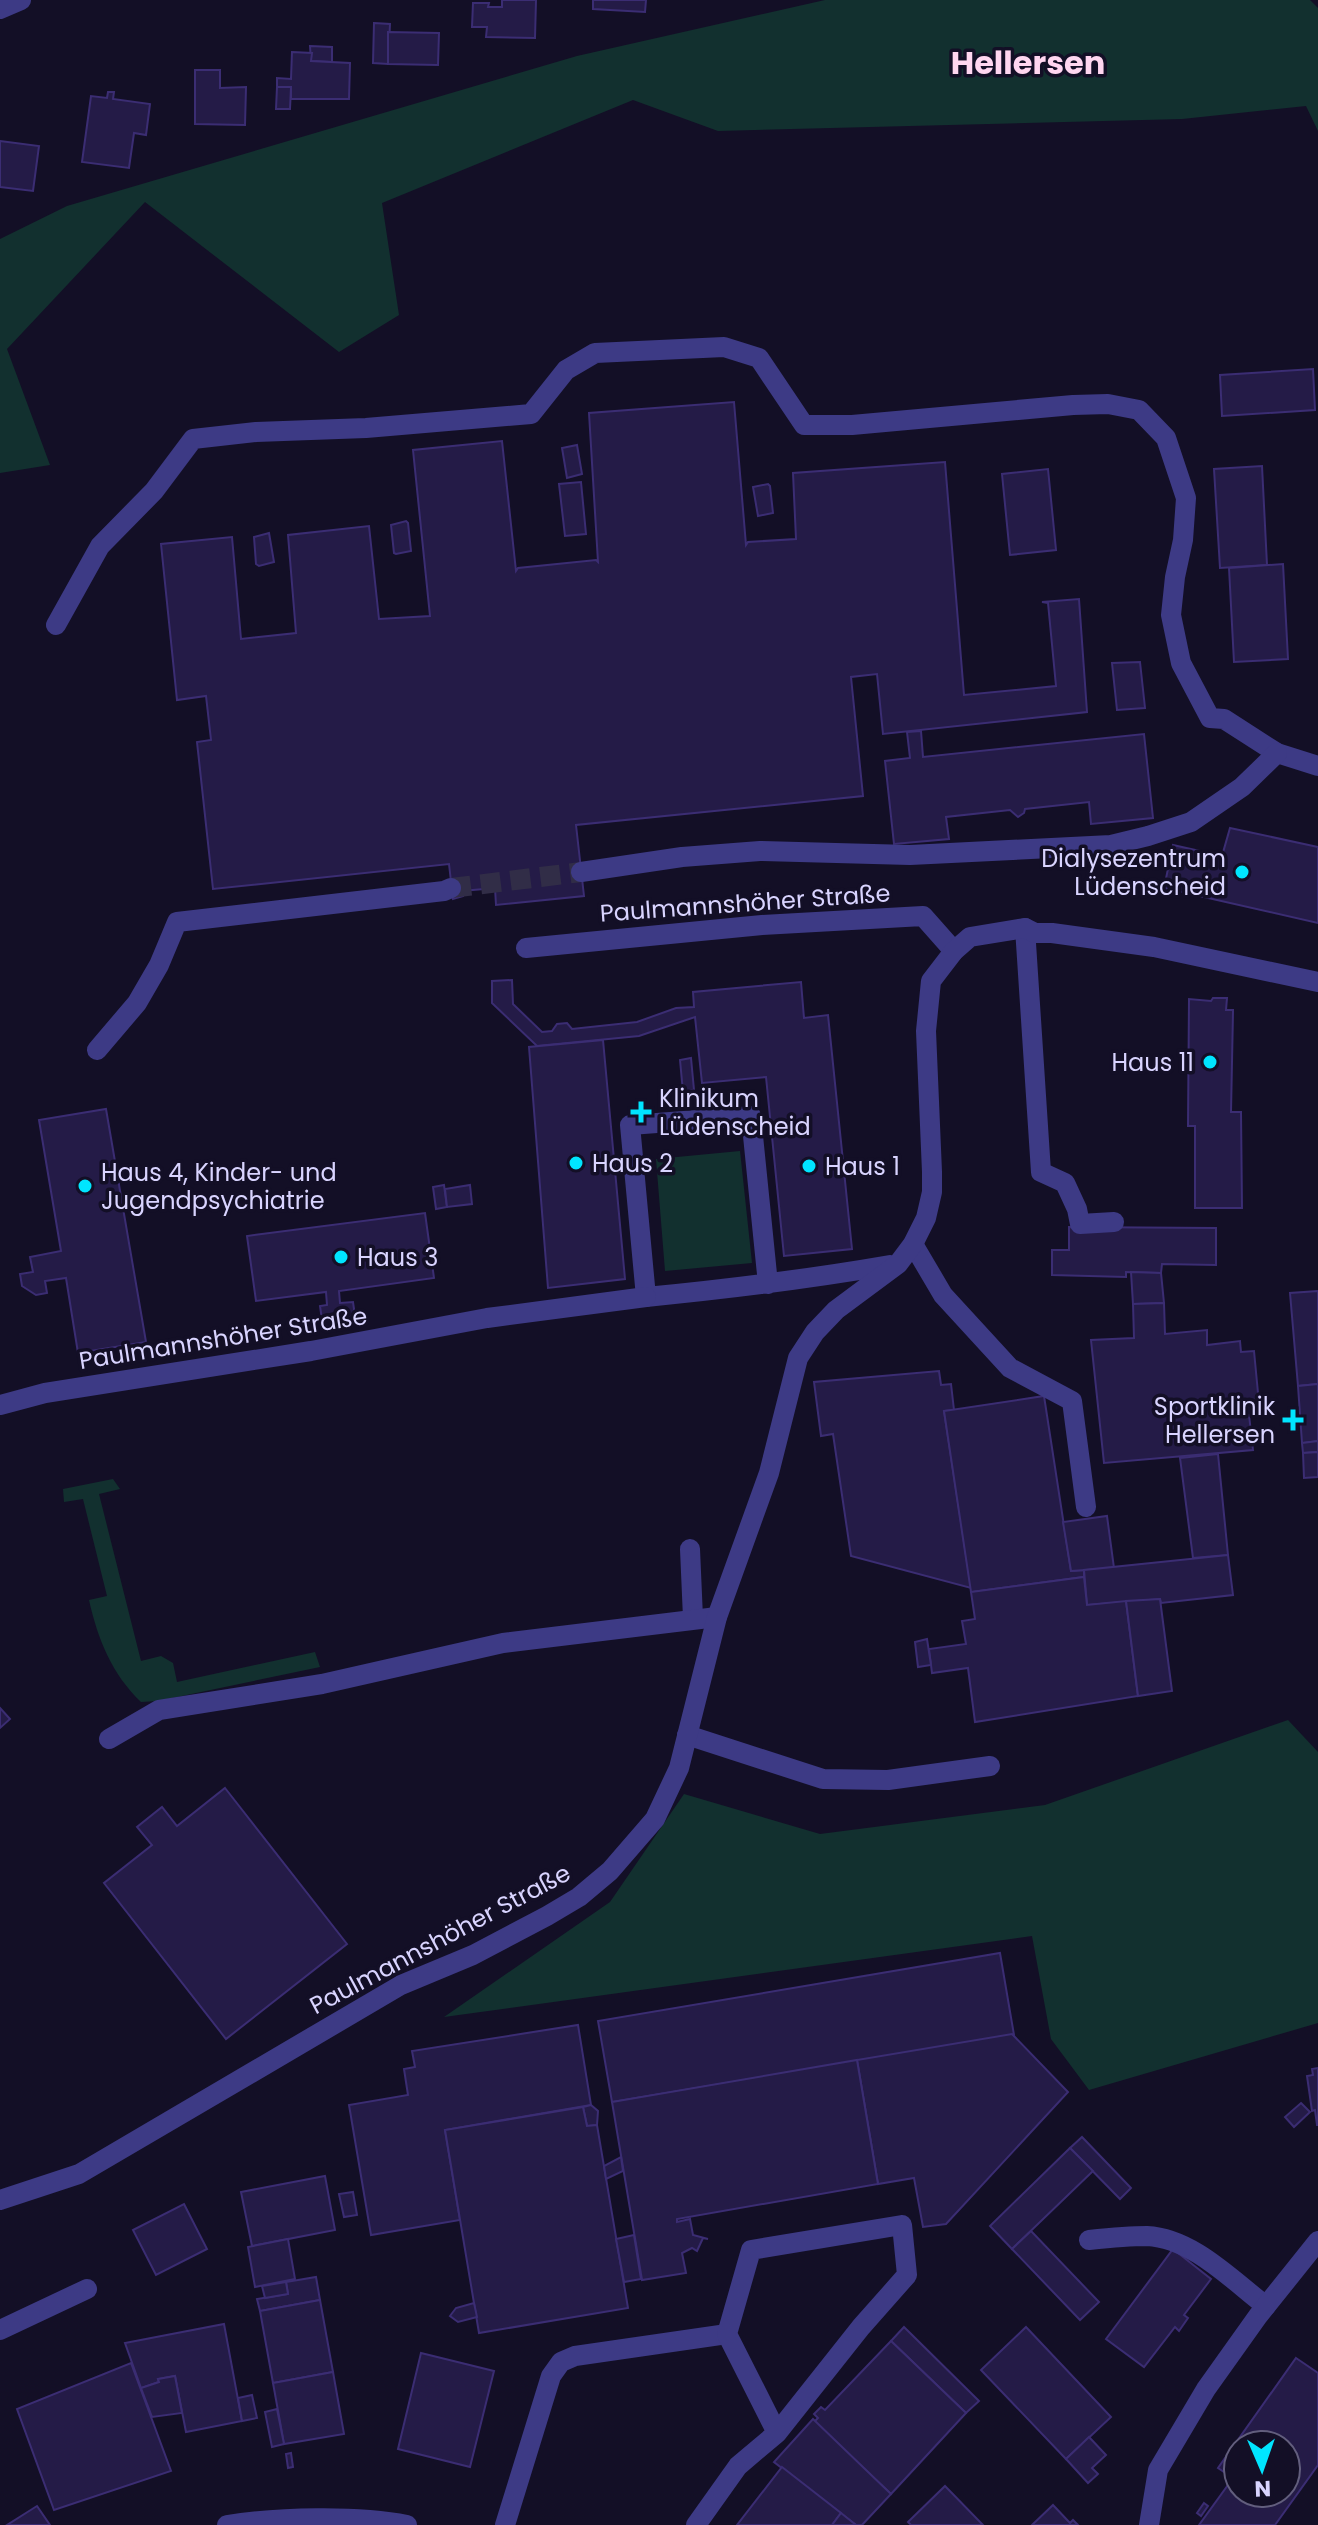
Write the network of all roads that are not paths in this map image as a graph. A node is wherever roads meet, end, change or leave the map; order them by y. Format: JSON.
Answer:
{"nodes":[{"id":1,"x":21,"y":0,"type":"edge"},
{"id":2,"x":0,"y":9,"type":"edge"},
{"id":3,"x":56,"y":625,"type":"dead end"},
{"id":4,"x":1277,"y":753,"type":"junction"},
{"id":5,"x":1318,"y":766,"type":"edge"},
{"id":6,"x":581,"y":872,"type":"tunnel mouth"},
{"id":7,"x":451,"y":888,"type":"tunnel mouth"},
{"id":8,"x":1025,"y":928,"type":"junction"},
{"id":9,"x":526,"y":948,"type":"dead end"},
{"id":10,"x":954,"y":951,"type":"junction"},
{"id":11,"x":1318,"y":982,"type":"edge"},
{"id":12,"x":97,"y":1050,"type":"dead end"},
{"id":13,"x":1114,"y":1222,"type":"dead end"},
{"id":14,"x":913,"y":1244,"type":"junction"},
{"id":15,"x":898,"y":1264,"type":"junction"},
{"id":16,"x":768,"y":1284,"type":"junction"},
{"id":17,"x":646,"y":1297,"type":"junction"},
{"id":18,"x":0,"y":1405,"type":"edge"},
{"id":19,"x":1086,"y":1507,"type":"dead end"},
{"id":20,"x":690,"y":1549,"type":"dead end"},
{"id":21,"x":717,"y":1617,"type":"junction"},
{"id":22,"x":693,"y":1618,"type":"junction"},
{"id":23,"x":687,"y":1735,"type":"junction"},
{"id":24,"x":109,"y":1739,"type":"dead end"},
{"id":25,"x":990,"y":1766,"type":"dead end"},
{"id":26,"x":0,"y":2200,"type":"edge"},
{"id":27,"x":1089,"y":2240,"type":"dead end"},
{"id":28,"x":1313,"y":2247,"type":"edge"},
{"id":29,"x":87,"y":2289,"type":"dead end"},
{"id":30,"x":1266,"y":2306,"type":"junction"},
{"id":31,"x":0,"y":2330,"type":"edge"},
{"id":32,"x":727,"y":2334,"type":"junction"},
{"id":33,"x":777,"y":2433,"type":"junction"},
{"id":34,"x":227,"y":2525,"type":"edge"},
{"id":35,"x":407,"y":2525,"type":"edge"},
{"id":36,"x":505,"y":2525,"type":"edge"},
{"id":37,"x":696,"y":2525,"type":"edge"},
{"id":38,"x":1149,"y":2525,"type":"edge"}],
"edges":[{"from":1,"to":2,"type":"street"},
{"from":3,"to":4,"type":"street"},
{"from":4,"to":5,"type":"street"},
{"from":4,"to":6,"type":"street"},
{"from":7,"to":12,"type":"street"},
{"from":8,"to":10,"type":"street","name":"Paulmannshöher Straße"},
{"from":8,"to":11,"type":"street","name":"Paulmannshöher Straße"},
{"from":8,"to":13,"type":"street"},
{"from":9,"to":10,"type":"street","name":"Paulmannshöher Straße"},
{"from":10,"to":14,"type":"street","name":"Paulmannshöher Straße"},
{"from":14,"to":15,"type":"street","name":"Paulmannshöher Straße"},
{"from":14,"to":19,"type":"street"},
{"from":15,"to":16,"type":"street","name":"Paulmannshöher Straße"},
{"from":15,"to":21,"type":"street","name":"Paulmannshöher Straße"},
{"from":16,"to":17,"type":"street","name":"Paulmannshöher Straße"},
{"from":16,"to":17,"type":"street"},
{"from":17,"to":18,"type":"street","name":"Paulmannshöher Straße"},
{"from":20,"to":22,"type":"street"},
{"from":21,"to":22,"type":"street"},
{"from":21,"to":23,"type":"street","name":"Paulmannshöher Straße"},
{"from":22,"to":24,"type":"street"},
{"from":23,"to":25,"type":"street"},
{"from":23,"to":26,"type":"street","name":"Paulmannshöher Straße"},
{"from":27,"to":30,"type":"street"},
{"from":28,"to":30,"type":"street"},
{"from":29,"to":31,"type":"street"},
{"from":30,"to":38,"type":"street"},
{"from":32,"to":33,"type":"street"},
{"from":32,"to":33,"type":"street"},
{"from":32,"to":36,"type":"street"},
{"from":33,"to":37,"type":"street"},
{"from":34,"to":35,"type":"street"}]}
